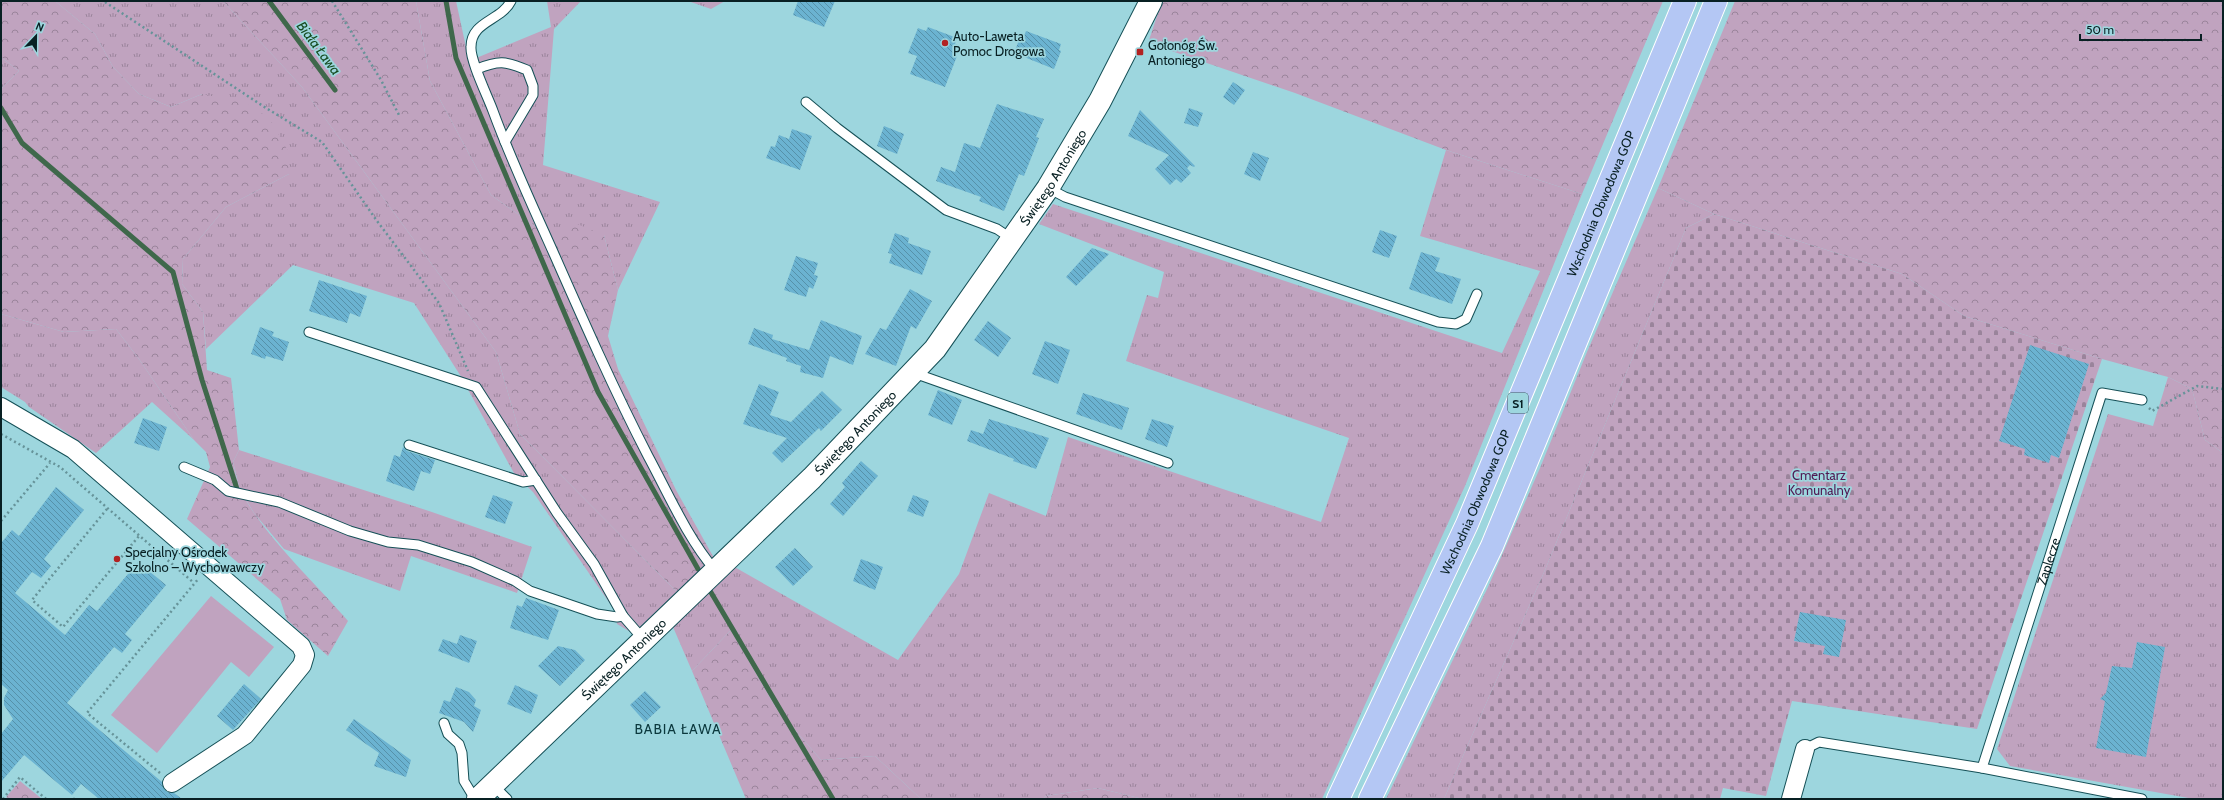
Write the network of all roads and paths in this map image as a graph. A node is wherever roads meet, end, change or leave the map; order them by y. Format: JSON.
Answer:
{"nodes":[{"id":1,"x":332,"y":1,"type":"edge"},
{"id":2,"x":511,"y":1,"type":"edge"},
{"id":3,"x":1151,"y":1,"type":"edge"},
{"id":4,"x":1685,"y":1,"type":"edge"},
{"id":5,"x":1716,"y":1,"type":"edge"},
{"id":6,"x":105,"y":2,"type":"dead end"},
{"id":7,"x":477,"y":69,"type":"junction"},
{"id":8,"x":806,"y":102,"type":"dead end"},
{"id":9,"x":399,"y":115,"type":"dead end"},
{"id":10,"x":505,"y":142,"type":"junction"},
{"id":11,"x":1048,"y":188,"type":"junction"},
{"id":12,"x":1013,"y":240,"type":"junction"},
{"id":13,"x":1477,"y":294,"type":"dead end"},
{"id":14,"x":309,"y":332,"type":"dead end"},
{"id":15,"x":914,"y":373,"type":"junction"},
{"id":16,"x":476,"y":387,"type":"junction"},
{"id":17,"x":2223,"y":389,"type":"edge"},
{"id":18,"x":2142,"y":400,"type":"joint"},
{"id":19,"x":2,"y":409,"type":"edge"},
{"id":20,"x":1,"y":434,"type":"edge"},
{"id":21,"x":409,"y":445,"type":"dead end"},
{"id":22,"x":50,"y":462,"type":"junction"},
{"id":23,"x":1168,"y":463,"type":"dead end"},
{"id":24,"x":184,"y":467,"type":"dead end"},
{"id":25,"x":536,"y":480,"type":"junction"},
{"id":26,"x":107,"y":509,"type":"junction"},
{"id":27,"x":1,"y":521,"type":"edge"},
{"id":28,"x":139,"y":536,"type":"junction"},
{"id":29,"x":208,"y":566,"type":"junction"},
{"id":30,"x":715,"y":570,"type":"junction"},
{"id":31,"x":194,"y":583,"type":"junction"},
{"id":32,"x":623,"y":616,"type":"junction"},
{"id":33,"x":643,"y":639,"type":"junction"},
{"id":34,"x":444,"y":723,"type":"dead end"},
{"id":35,"x":1805,"y":749,"type":"joint"},
{"id":36,"x":1982,"y":768,"type":"junction"},
{"id":37,"x":172,"y":783,"type":"joint"},
{"id":38,"x":493,"y":794,"type":"edge"},
{"id":39,"x":3,"y":799,"type":"edge"},
{"id":40,"x":46,"y":799,"type":"edge"},
{"id":41,"x":475,"y":799,"type":"edge"},
{"id":42,"x":1338,"y":799,"type":"edge"},
{"id":43,"x":1370,"y":799,"type":"edge"},
{"id":44,"x":1791,"y":799,"type":"edge"},
{"id":45,"x":2142,"y":799,"type":"edge"}],
"edges":[{"from":1,"to":9,"type":"path"},
{"from":2,"to":7,"type":"lane"},
{"from":3,"to":11,"type":"street","name":"Świętego Antoniego"},
{"from":4,"to":42,"type":"highway","name":"Wschodnia Obwodowa GOP","number":"S1"},
{"from":5,"to":43,"type":"highway","number":"S1"},
{"from":6,"to":16,"type":"path"},
{"from":7,"to":10,"type":"lane"},
{"from":7,"to":10,"type":"lane"},
{"from":8,"to":12,"type":"lane"},
{"from":10,"to":30,"type":"lane"},
{"from":11,"to":12,"type":"street","name":"Świętego Antoniego"},
{"from":11,"to":13,"type":"lane"},
{"from":12,"to":15,"type":"street","name":"Świętego Antoniego"},
{"from":14,"to":16,"type":"lane"},
{"from":15,"to":23,"type":"lane"},
{"from":15,"to":30,"type":"street","name":"Świętego Antoniego"},
{"from":16,"to":25,"type":"lane"},
{"from":17,"to":18,"type":"path"},
{"from":18,"to":36,"type":"lane","name":"Zaplecze"},
{"from":19,"to":29,"type":"street"},
{"from":20,"to":22,"type":"path"},
{"from":21,"to":25,"type":"lane"},
{"from":22,"to":26,"type":"path"},
{"from":22,"to":27,"type":"path"},
{"from":24,"to":32,"type":"lane"},
{"from":25,"to":32,"type":"lane"},
{"from":26,"to":28,"type":"path"},
{"from":26,"to":28,"type":"path"},
{"from":28,"to":31,"type":"path"},
{"from":29,"to":31,"type":"path"},
{"from":29,"to":37,"type":"street"},
{"from":30,"to":33,"type":"street","name":"Świętego Antoniego"},
{"from":31,"to":37,"type":"path"},
{"from":32,"to":33,"type":"lane"},
{"from":33,"to":38,"type":"street","name":"Świętego Antoniego"},
{"from":34,"to":41,"type":"lane"},
{"from":35,"to":36,"type":"lane"},
{"from":35,"to":44,"type":"street"},
{"from":36,"to":45,"type":"lane"},
{"from":39,"to":40,"type":"path"}]}
